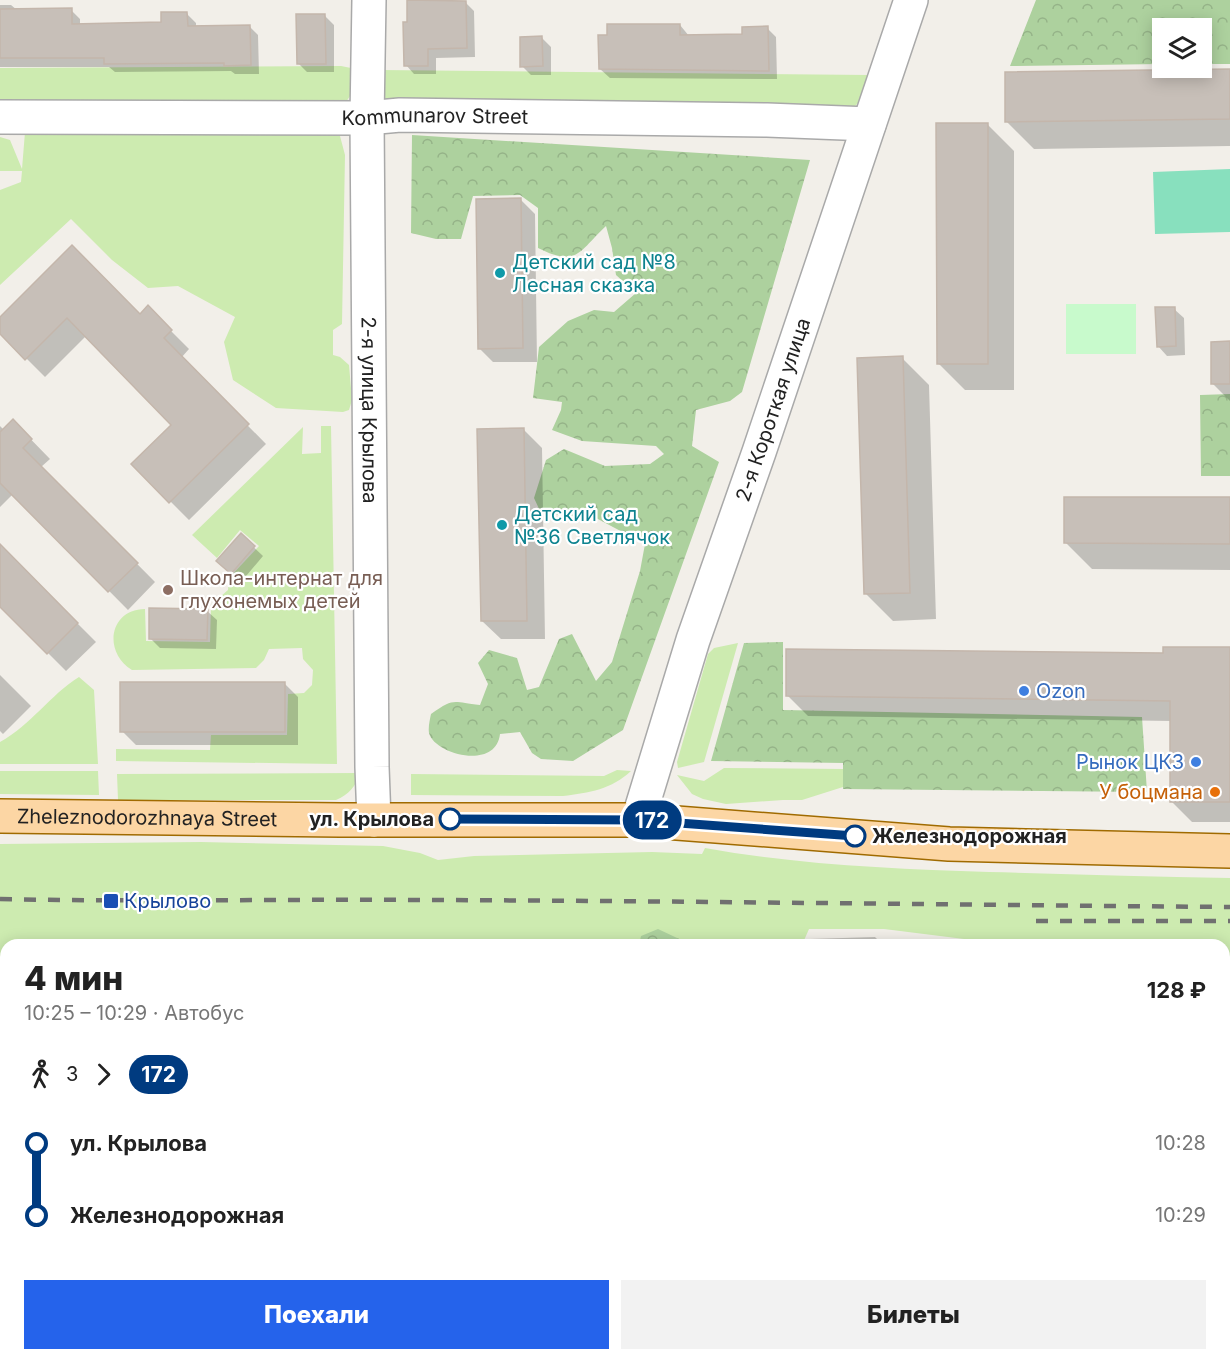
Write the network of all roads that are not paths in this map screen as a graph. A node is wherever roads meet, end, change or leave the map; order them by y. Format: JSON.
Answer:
{"nodes":[{"id":1,"x":369,"y":0,"type":"edge"},
{"id":2,"x":910,"y":0,"type":"edge"},
{"id":3,"x":0,"y":117,"type":"edge"},
{"id":4,"x":367,"y":118,"type":"junction"},
{"id":5,"x":869,"y":124,"type":"junction"},
{"id":6,"x":0,"y":816,"type":"edge"},
{"id":7,"x":374,"y":820,"type":"junction"},
{"id":8,"x":638,"y":820,"type":"junction"},
{"id":9,"x":1230,"y":851,"type":"edge"}],
"edges":[{"from":1,"to":4,"type":"street","name":"2-я улица Крылова"},
{"from":2,"to":5,"type":"street","name":"2-я Короткая улица"},
{"from":3,"to":4,"type":"street","name":"Kommunarov Street"},
{"from":4,"to":5,"type":"street","name":"Kommunarov Street"},
{"from":4,"to":7,"type":"street","name":"2-я улица Крылова"},
{"from":5,"to":8,"type":"street","name":"2-я Короткая улица"},
{"from":6,"to":7,"type":"main road","name":"Zheleznodorozhnaya Street"},
{"from":7,"to":8,"type":"main road","name":"Zheleznodorozhnaya Street"},
{"from":8,"to":9,"type":"main road","name":"Zheleznodorozhnaya Street"}]}
